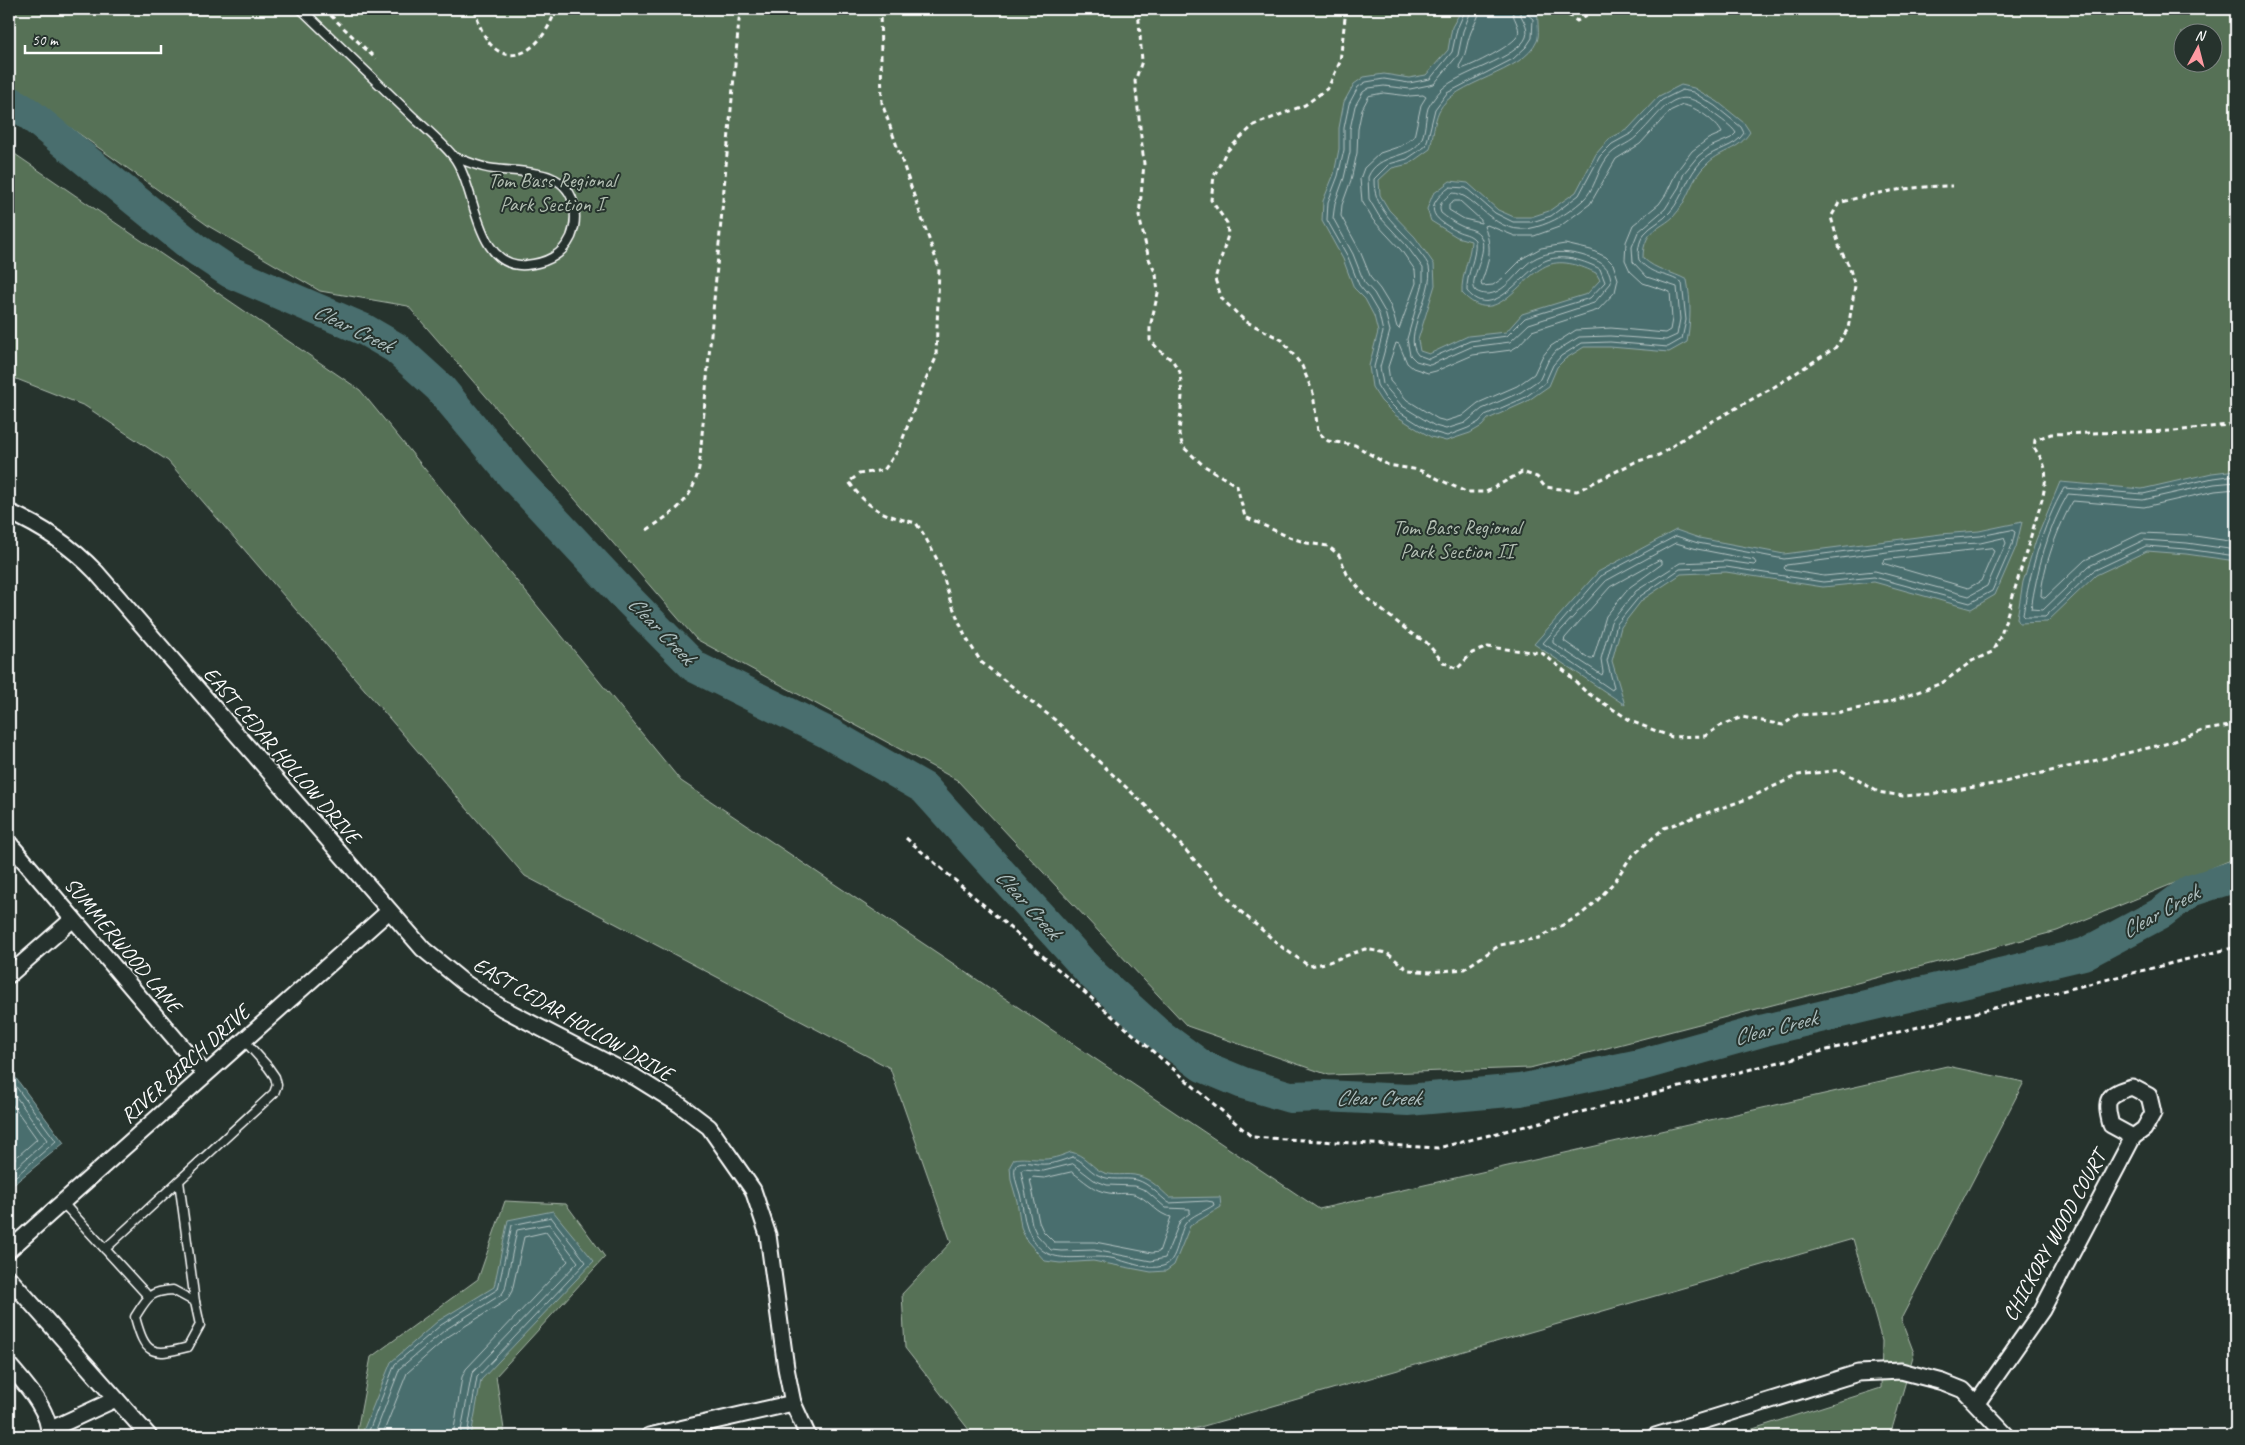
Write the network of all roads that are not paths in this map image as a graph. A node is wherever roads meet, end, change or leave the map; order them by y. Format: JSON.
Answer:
{"nodes":[{"id":1,"x":301,"y":9,"type":"edge"},
{"id":2,"x":454,"y":157,"type":"junction"},
{"id":3,"x":9,"y":512,"type":"edge"},
{"id":4,"x":9,"y":843,"type":"edge"},
{"id":5,"x":389,"y":911,"type":"junction"},
{"id":6,"x":73,"y":919,"type":"junction"},
{"id":7,"x":9,"y":975,"type":"edge"},
{"id":8,"x":244,"y":1040,"type":"junction"},
{"id":9,"x":205,"y":1074,"type":"junction"},
{"id":10,"x":2133,"y":1137,"type":"dead end"},
{"id":11,"x":179,"y":1181,"type":"junction"},
{"id":12,"x":62,"y":1202,"type":"junction"},
{"id":13,"x":105,"y":1249,"type":"junction"},
{"id":14,"x":9,"y":1250,"type":"edge"},
{"id":15,"x":9,"y":1278,"type":"edge"},
{"id":16,"x":148,"y":1296,"type":"junction"},
{"id":17,"x":195,"y":1302,"type":"junction"},
{"id":18,"x":9,"y":1365,"type":"edge"},
{"id":19,"x":116,"y":1399,"type":"junction"},
{"id":20,"x":793,"y":1403,"type":"junction"},
{"id":21,"x":1977,"y":1404,"type":"junction"},
{"id":22,"x":49,"y":1433,"type":"edge"},
{"id":23,"x":148,"y":1436,"type":"edge"},
{"id":24,"x":649,"y":1436,"type":"edge"},
{"id":25,"x":808,"y":1436,"type":"edge"},
{"id":26,"x":1655,"y":1436,"type":"edge"},
{"id":27,"x":2007,"y":1436,"type":"edge"}],
"edges":[{"from":1,"to":2,"type":"lane"},
{"from":2,"to":2,"type":"lane"},
{"from":3,"to":5,"type":"street","name":"EAST CEDAR HOLLOW DRIVE"},
{"from":4,"to":6,"type":"street","name":"SUMMERWOOD LANE"},
{"from":5,"to":8,"type":"street","name":"RIVER BIRCH DRIVE"},
{"from":5,"to":20,"type":"street","name":"EAST CEDAR HOLLOW DRIVE"},
{"from":6,"to":7,"type":"street"},
{"from":6,"to":9,"type":"street","name":"SUMMERWOOD LANE"},
{"from":8,"to":9,"type":"street","name":"RIVER BIRCH DRIVE"},
{"from":8,"to":11,"type":"lane"},
{"from":9,"to":12,"type":"street","name":"RIVER BIRCH DRIVE"},
{"from":10,"to":21,"type":"street","name":"CHICKORY WOOD COURT"},
{"from":11,"to":13,"type":"lane"},
{"from":11,"to":17,"type":"lane"},
{"from":12,"to":13,"type":"lane"},
{"from":12,"to":14,"type":"street","name":"RIVER BIRCH DRIVE"},
{"from":13,"to":16,"type":"lane"},
{"from":15,"to":19,"type":"street"},
{"from":16,"to":17,"type":"lane"},
{"from":16,"to":17,"type":"lane"},
{"from":18,"to":22,"type":"street"},
{"from":19,"to":22,"type":"street"},
{"from":19,"to":23,"type":"street"},
{"from":20,"to":24,"type":"street"},
{"from":20,"to":25,"type":"street","name":"EAST CEDAR HOLLOW DRIVE"},
{"from":21,"to":26,"type":"street"},
{"from":21,"to":27,"type":"street"}]}
